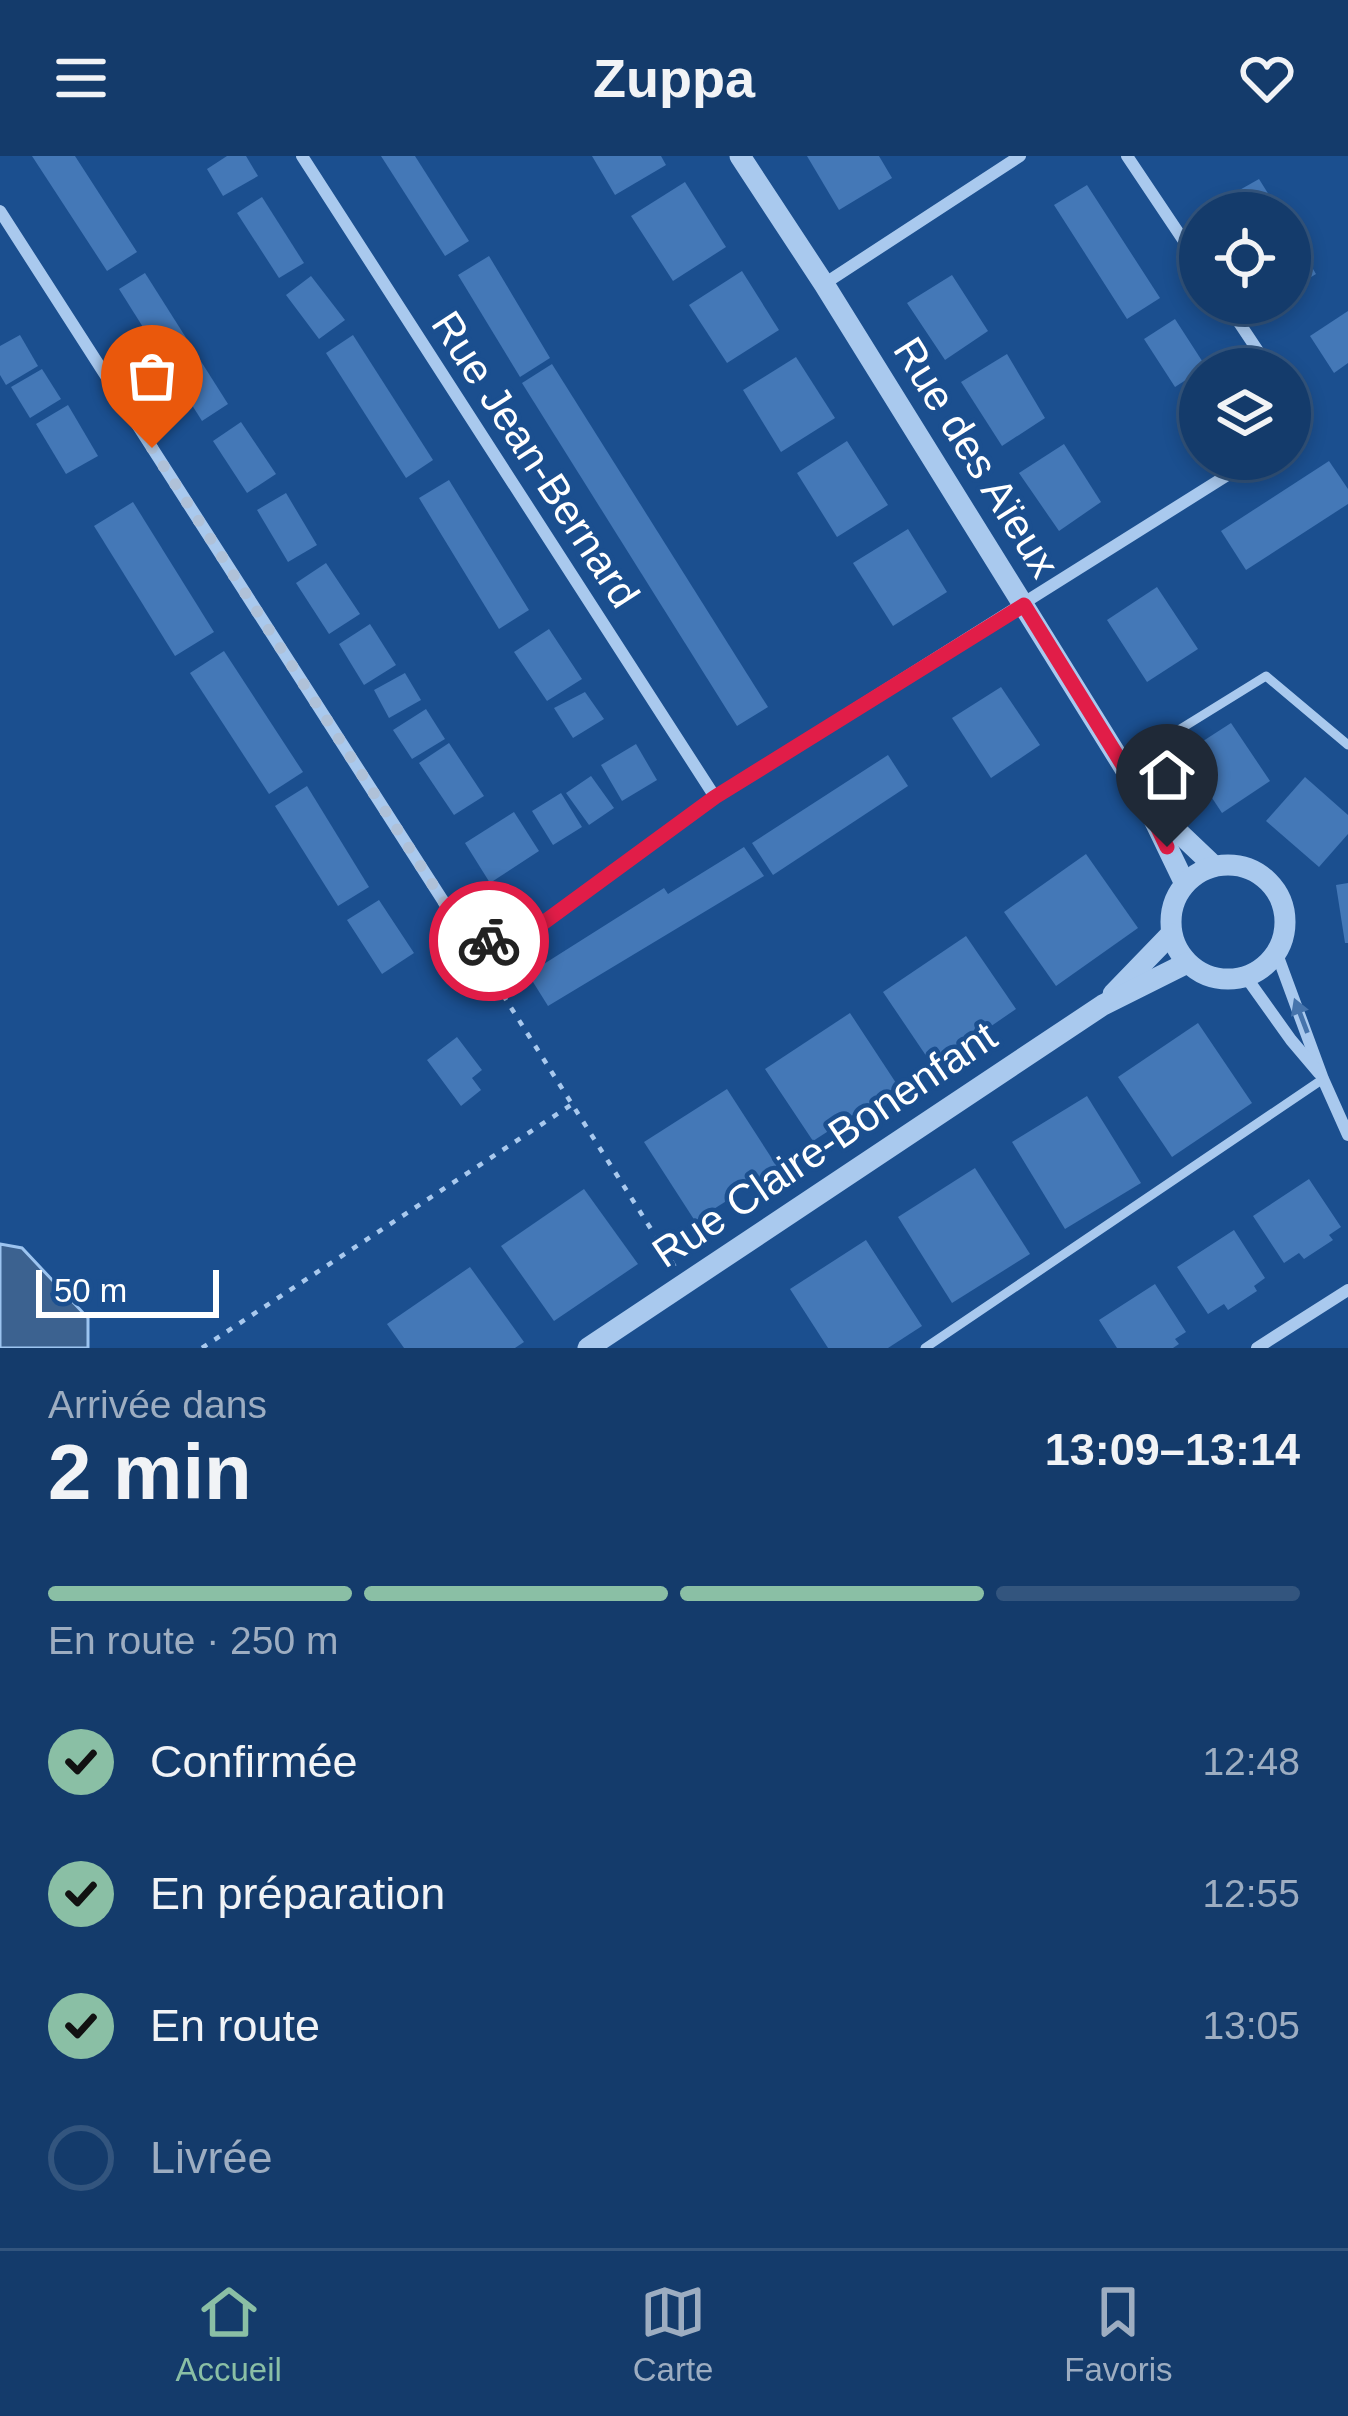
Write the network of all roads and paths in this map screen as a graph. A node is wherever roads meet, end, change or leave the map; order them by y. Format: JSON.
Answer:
{"nodes":[{"id":1,"x":302,"y":156,"type":"edge"},
{"id":2,"x":740,"y":156,"type":"edge"},
{"id":3,"x":1020,"y":156,"type":"edge"},
{"id":4,"x":1127,"y":156,"type":"edge"},
{"id":5,"x":0,"y":207,"type":"edge"},
{"id":6,"x":1179,"y":234,"type":"edge"},
{"id":7,"x":824,"y":284,"type":"junction"},
{"id":8,"x":1220,"y":480,"type":"edge"},
{"id":9,"x":1024,"y":605,"type":"junction"},
{"id":10,"x":1348,"y":745,"type":"edge"},
{"id":11,"x":1122,"y":765,"type":"junction"},
{"id":12,"x":715,"y":797,"type":"junction"},
{"id":13,"x":1145,"y":801,"type":"junction"},
{"id":14,"x":1214,"y":866,"type":"junction"},
{"id":15,"x":1185,"y":884,"type":"junction"},
{"id":16,"x":470,"y":929,"type":"junction"},
{"id":17,"x":1172,"y":934,"type":"junction"},
{"id":18,"x":1277,"y":954,"type":"junction"},
{"id":19,"x":1186,"y":963,"type":"junction"},
{"id":20,"x":1246,"y":977,"type":"junction"},
{"id":21,"x":1102,"y":1005,"type":"junction"},
{"id":22,"x":1323,"y":1079,"type":"junction"},
{"id":23,"x":572,"y":1105,"type":"junction"},
{"id":24,"x":1348,"y":1135,"type":"edge"},
{"id":25,"x":686,"y":1284,"type":"junction"},
{"id":26,"x":1348,"y":1290,"type":"edge"},
{"id":27,"x":590,"y":1347,"type":"edge"},
{"id":28,"x":202,"y":1348,"type":"edge"},
{"id":29,"x":925,"y":1348,"type":"edge"},
{"id":30,"x":1257,"y":1348,"type":"edge"}],
"edges":[{"from":1,"to":12,"type":"street","name":"Rue Jean-Bernard"},
{"from":2,"to":7,"type":"street","name":"Rue des Aïeux"},
{"from":3,"to":7,"type":"street"},
{"from":4,"to":6,"type":"street"},
{"from":5,"to":16,"type":"street"},
{"from":7,"to":9,"type":"street","name":"Rue des Aïeux"},
{"from":8,"to":9,"type":"street"},
{"from":9,"to":11,"type":"street","name":"Rue des Aïeux"},
{"from":9,"to":12,"type":"street"},
{"from":10,"to":11,"type":"lane"},
{"from":11,"to":13,"type":"street","name":"Rue des Aïeux"},
{"from":12,"to":16,"type":"street"},
{"from":13,"to":14,"type":"street","name":"Rue des Aïeux"},
{"from":13,"to":15,"type":"street","name":"Rue des Aïeux"},
{"from":14,"to":15,"type":"street"},
{"from":14,"to":18,"type":"street"},
{"from":15,"to":17,"type":"street"},
{"from":16,"to":23,"type":"path"},
{"from":17,"to":19,"type":"street"},
{"from":17,"to":21,"type":"street","name":"Rue Claire-Bonenfant"},
{"from":18,"to":20,"type":"street"},
{"from":22,"to":18,"type":"street","one_way":true},
{"from":19,"to":20,"type":"street"},
{"from":19,"to":21,"type":"street","name":"Rue Claire-Bonenfant"},
{"from":20,"to":22,"type":"street"},
{"from":21,"to":25,"type":"street","name":"Rue Claire-Bonenfant"},
{"from":22,"to":24,"type":"street"},
{"from":22,"to":29,"type":"lane"},
{"from":23,"to":25,"type":"path"},
{"from":23,"to":28,"type":"path"},
{"from":25,"to":27,"type":"street","name":"Rue Claire-Bonenfant"},
{"from":26,"to":30,"type":"street"}]}
